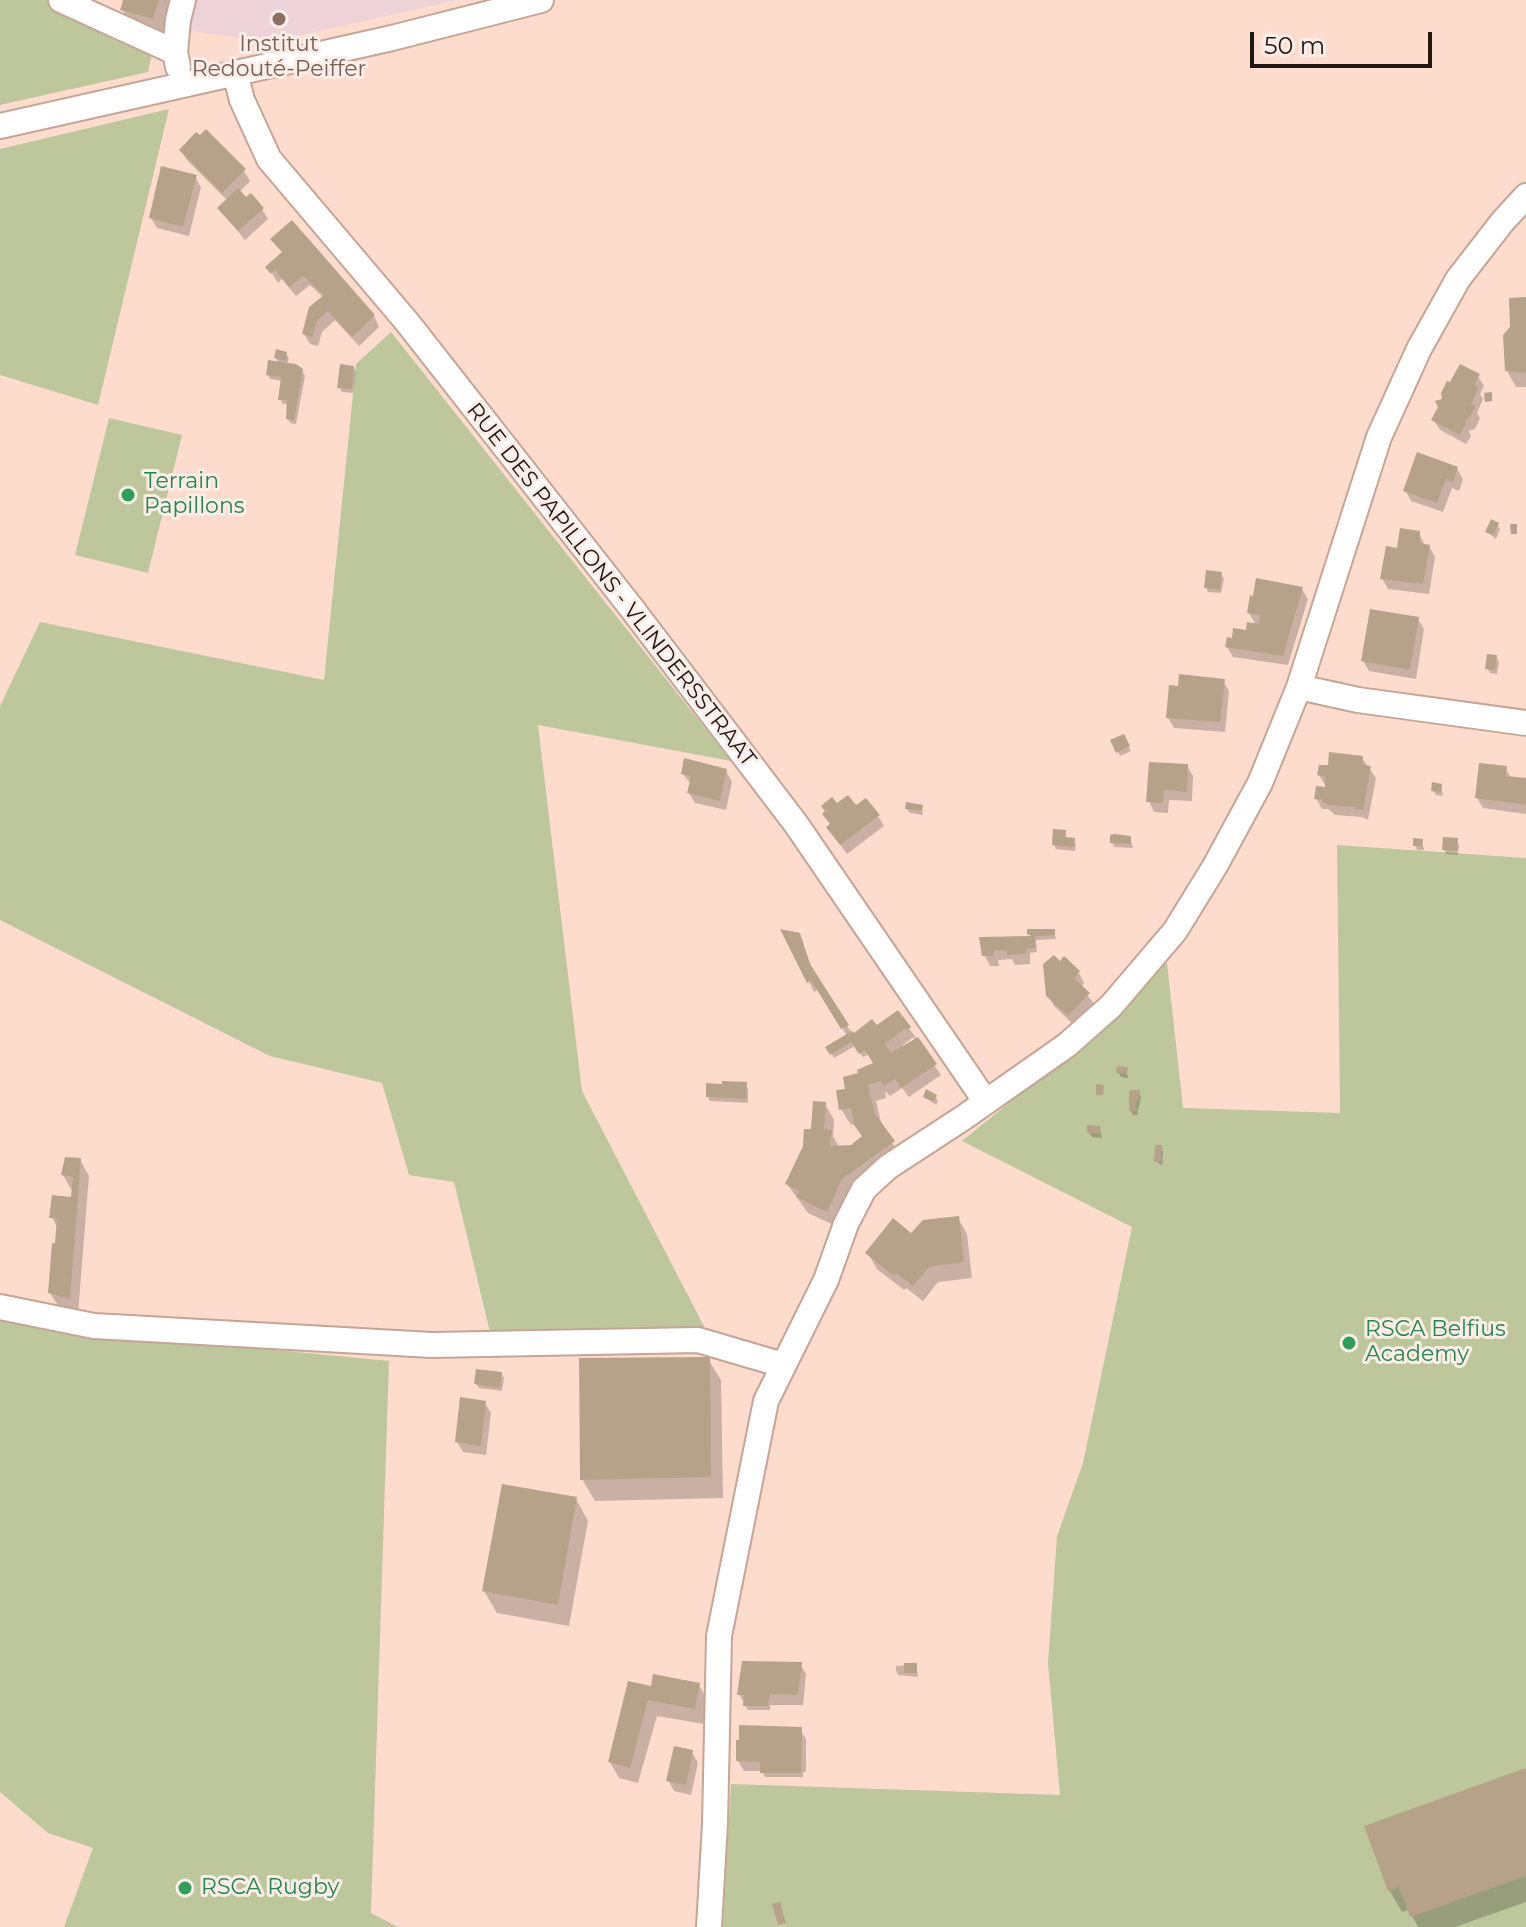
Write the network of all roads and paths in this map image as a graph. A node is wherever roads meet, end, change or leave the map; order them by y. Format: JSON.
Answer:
{"nodes":[{"id":1,"x":61,"y":0,"type":"edge"},
{"id":2,"x":183,"y":0,"type":"edge"},
{"id":3,"x":541,"y":0,"type":"edge"},
{"id":4,"x":175,"y":52,"type":"junction"},
{"id":5,"x":235,"y":73,"type":"junction"},
{"id":6,"x":182,"y":85,"type":"junction"},
{"id":7,"x":0,"y":126,"type":"edge"},
{"id":8,"x":1526,"y":196,"type":"edge"},
{"id":9,"x":1299,"y":687,"type":"junction"},
{"id":10,"x":1526,"y":723,"type":"edge"},
{"id":11,"x":986,"y":1102,"type":"junction"},
{"id":12,"x":0,"y":1307,"type":"edge"},
{"id":13,"x":783,"y":1365,"type":"junction"},
{"id":14,"x":709,"y":1927,"type":"edge"}],
"edges":[{"from":1,"to":4,"type":"street"},
{"from":2,"to":4,"type":"street"},
{"from":3,"to":5,"type":"street"},
{"from":4,"to":6,"type":"street"},
{"from":5,"to":6,"type":"street"},
{"from":5,"to":11,"type":"street","name":"RUE DES PAPILLONS - VLINDERSSTRAAT"},
{"from":6,"to":7,"type":"street"},
{"from":8,"to":9,"type":"street"},
{"from":9,"to":10,"type":"street"},
{"from":9,"to":11,"type":"street"},
{"from":11,"to":13,"type":"street"},
{"from":12,"to":13,"type":"street"},
{"from":13,"to":14,"type":"street"}]}
